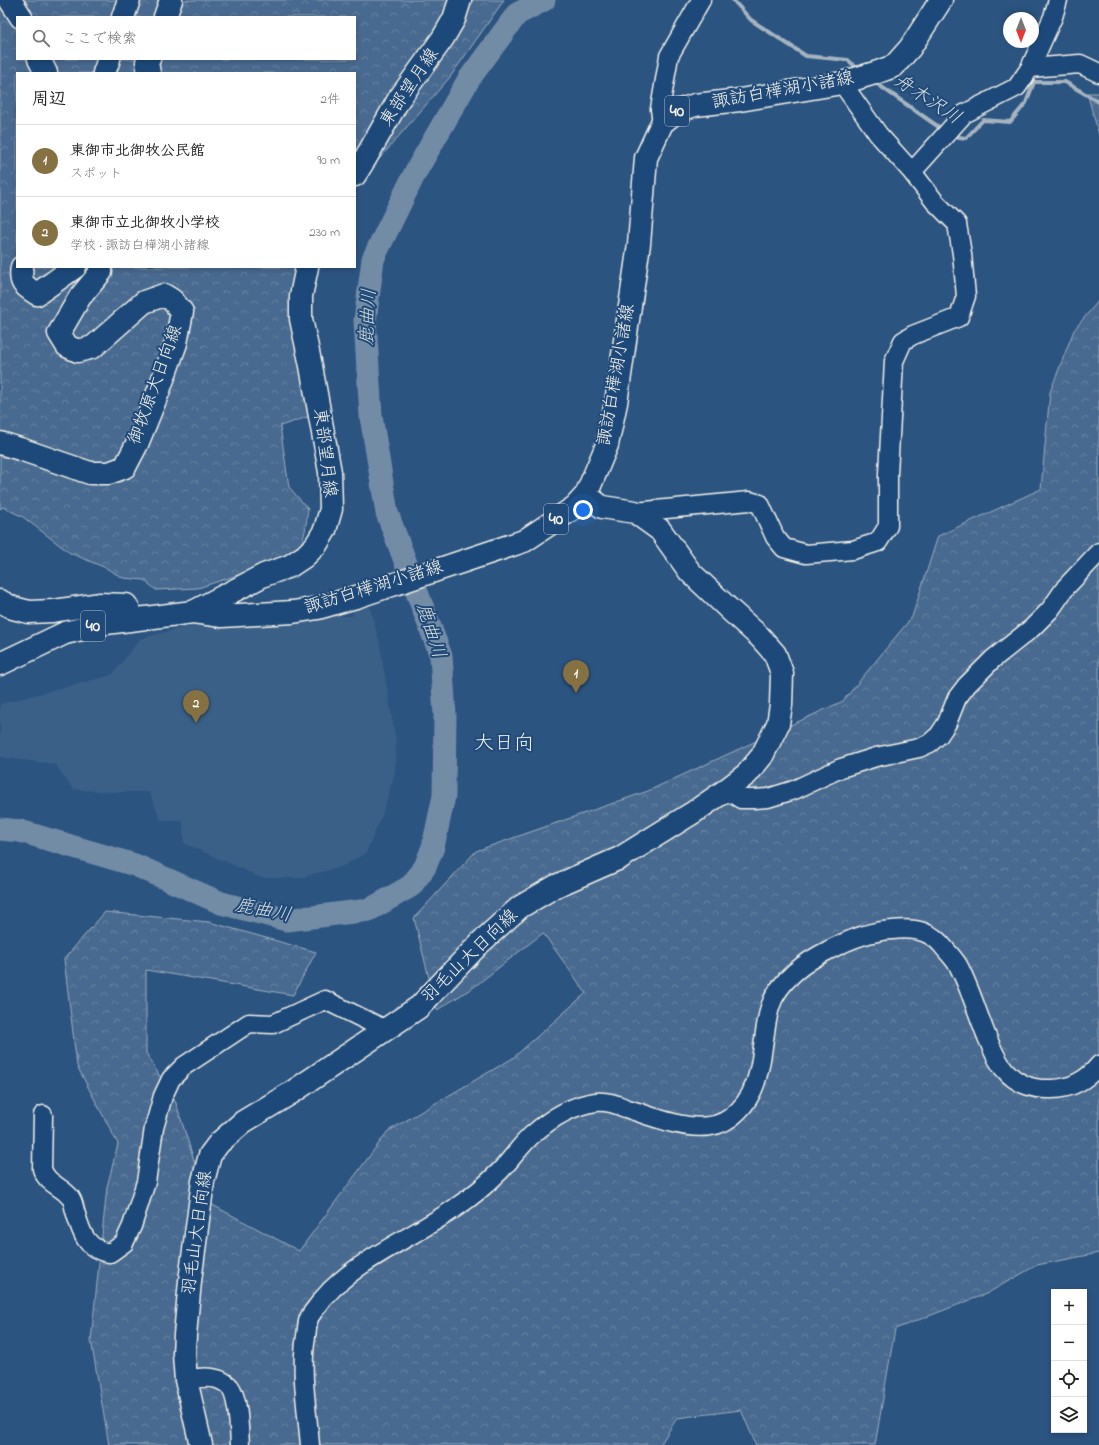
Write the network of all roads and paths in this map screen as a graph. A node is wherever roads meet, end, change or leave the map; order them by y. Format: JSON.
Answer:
{"nodes":[{"id":1,"x":10,"y":0,"type":"edge"},
{"id":2,"x":128,"y":0,"type":"edge"},
{"id":3,"x":171,"y":0,"type":"edge"},
{"id":4,"x":460,"y":0,"type":"edge"},
{"id":5,"x":701,"y":0,"type":"edge"},
{"id":6,"x":941,"y":0,"type":"edge"},
{"id":7,"x":1058,"y":0,"type":"edge"},
{"id":8,"x":20,"y":16,"type":"edge"},
{"id":9,"x":123,"y":16,"type":"edge"},
{"id":10,"x":165,"y":16,"type":"edge"},
{"id":11,"x":40,"y":60,"type":"edge"},
{"id":12,"x":109,"y":60,"type":"edge"},
{"id":13,"x":148,"y":60,"type":"edge"},
{"id":14,"x":1030,"y":68,"type":"junction"},
{"id":15,"x":46,"y":72,"type":"edge"},
{"id":16,"x":104,"y":72,"type":"edge"},
{"id":17,"x":149,"y":72,"type":"edge"},
{"id":18,"x":1099,"y":73,"type":"edge"},
{"id":19,"x":842,"y":83,"type":"junction"},
{"id":20,"x":662,"y":123,"type":"junction"},
{"id":21,"x":912,"y":172,"type":"junction"},
{"id":22,"x":356,"y":174,"type":"edge"},
{"id":23,"x":22,"y":268,"type":"edge"},
{"id":24,"x":74,"y":268,"type":"edge"},
{"id":25,"x":100,"y":268,"type":"edge"},
{"id":26,"x":307,"y":268,"type":"edge"},
{"id":27,"x":0,"y":443,"type":"edge"},
{"id":28,"x":586,"y":495,"type":"junction"},
{"id":29,"x":635,"y":512,"type":"junction"},
{"id":30,"x":1099,"y":552,"type":"edge"},
{"id":31,"x":0,"y":600,"type":"edge"},
{"id":32,"x":193,"y":612,"type":"junction"},
{"id":33,"x":134,"y":619,"type":"junction"},
{"id":34,"x":0,"y":664,"type":"edge"},
{"id":35,"x":726,"y":790,"type":"junction"},
{"id":36,"x":386,"y":1030,"type":"junction"},
{"id":37,"x":1099,"y":1065,"type":"edge"},
{"id":38,"x":43,"y":1115,"type":"dead end"},
{"id":39,"x":186,"y":1380,"type":"junction"},
{"id":40,"x":201,"y":1445,"type":"edge"},
{"id":41,"x":240,"y":1445,"type":"edge"},
{"id":42,"x":310,"y":1445,"type":"edge"}],
"edges":[{"from":1,"to":8,"type":"main road"},
{"from":2,"to":9,"type":"main road"},
{"from":3,"to":10,"type":"main road"},
{"from":4,"to":22,"type":"main road","name":"東部望月線"},
{"from":5,"to":20,"type":"street"},
{"from":6,"to":19,"type":"main road","name":"諏訪白樺湖小諸線","number":"40"},
{"from":7,"to":14,"type":"street"},
{"from":11,"to":15,"type":"main road"},
{"from":12,"to":16,"type":"main road"},
{"from":13,"to":17,"type":"main road"},
{"from":14,"to":18,"type":"street"},
{"from":14,"to":21,"type":"street"},
{"from":19,"to":20,"type":"main road","name":"諏訪白樺湖小諸線","number":"40"},
{"from":19,"to":21,"type":"street"},
{"from":20,"to":28,"type":"main road","name":"諏訪白樺湖小諸線","number":"40"},
{"from":21,"to":29,"type":"street"},
{"from":23,"to":24,"type":"main road"},
{"from":25,"to":27,"type":"main road","name":"御牧原大日向線"},
{"from":26,"to":32,"type":"main road","name":"東部望月線"},
{"from":28,"to":29,"type":"main road","name":"羽毛山大日向線"},
{"from":28,"to":32,"type":"main road","name":"諏訪白樺湖小諸線","number":"40"},
{"from":29,"to":35,"type":"main road","name":"羽毛山大日向線"},
{"from":30,"to":35,"type":"street"},
{"from":31,"to":33,"type":"main road"},
{"from":32,"to":33,"type":"main road","name":"諏訪白樺湖小諸線","number":"40"},
{"from":33,"to":34,"type":"main road","name":"諏訪白樺湖小諸線","number":"40"},
{"from":35,"to":36,"type":"main road","name":"羽毛山大日向線"},
{"from":36,"to":38,"type":"street"},
{"from":36,"to":39,"type":"main road","name":"羽毛山大日向線"},
{"from":37,"to":42,"type":"street"},
{"from":39,"to":40,"type":"main road","name":"羽毛山大日向線"},
{"from":39,"to":41,"type":"street"}]}
